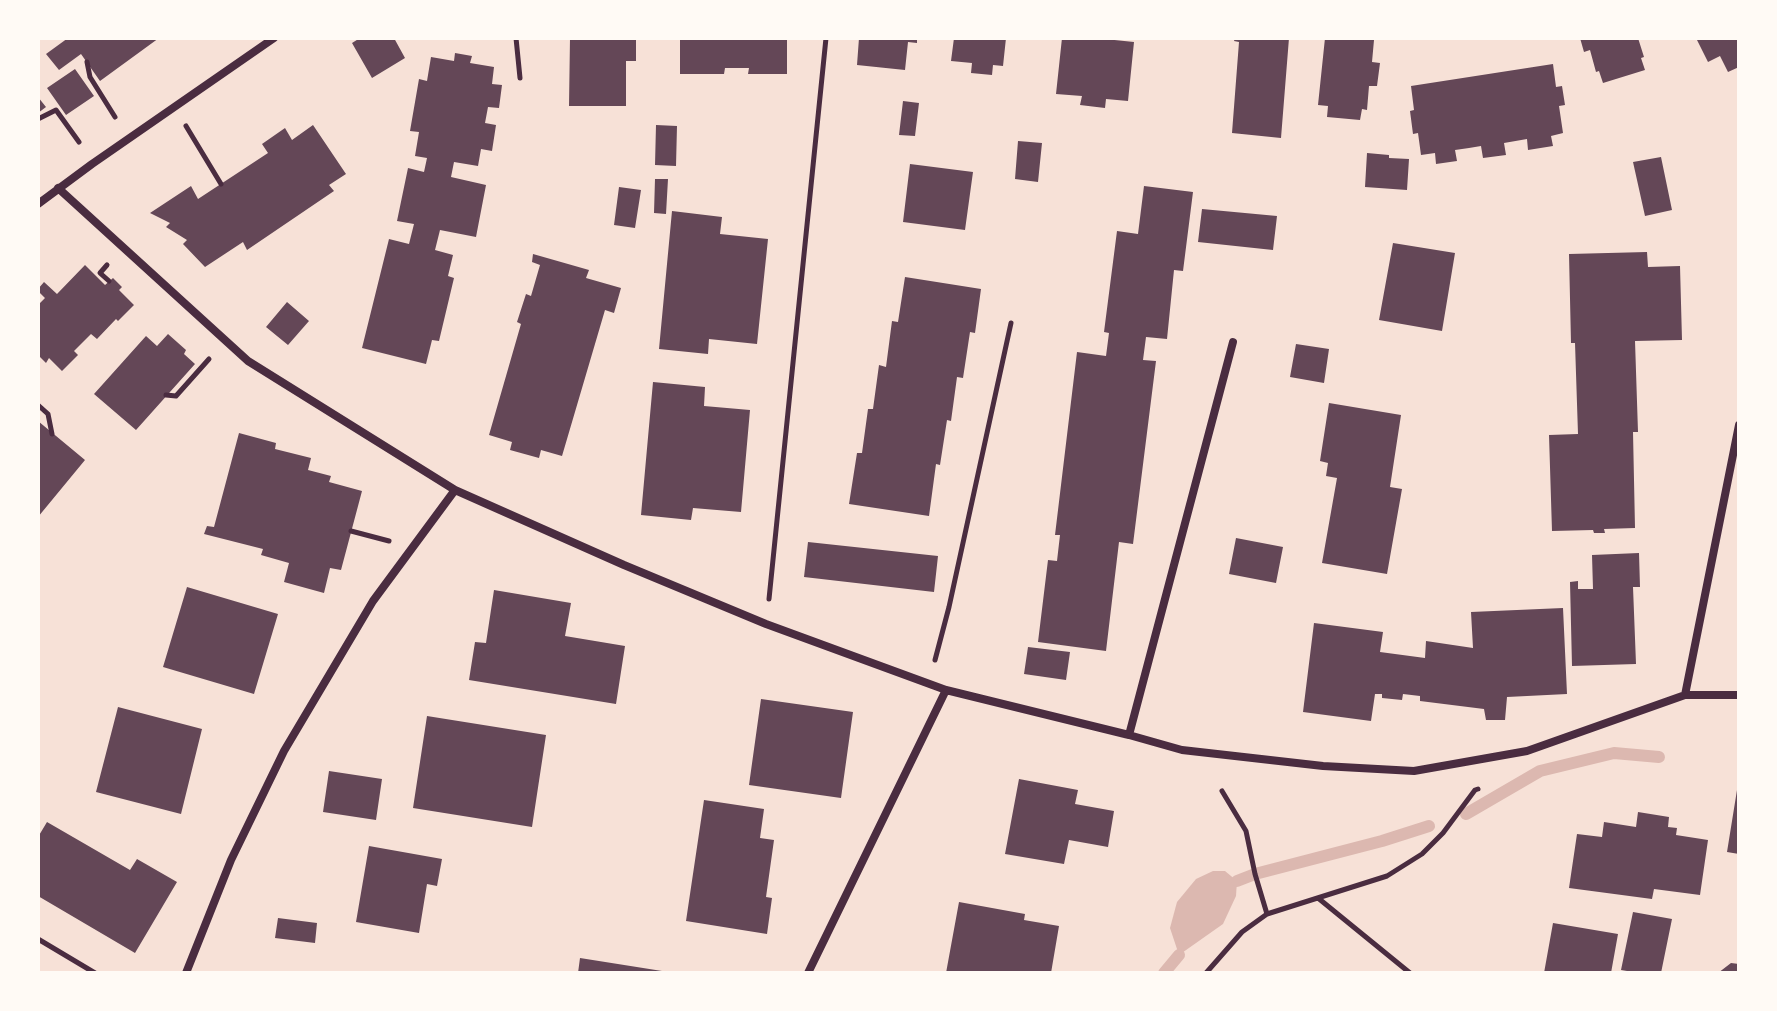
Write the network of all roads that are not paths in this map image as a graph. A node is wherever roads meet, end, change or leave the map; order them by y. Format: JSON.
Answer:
{"nodes":[{"id":1,"x":274,"y":38,"type":"edge"},
{"id":2,"x":58,"y":188,"type":"junction"},
{"id":3,"x":38,"y":204,"type":"edge"},
{"id":4,"x":1233,"y":342,"type":"dead end"},
{"id":5,"x":1739,"y":425,"type":"edge"},
{"id":6,"x":455,"y":490,"type":"junction"},
{"id":7,"x":946,"y":690,"type":"junction"},
{"id":8,"x":1685,"y":695,"type":"junction"},
{"id":9,"x":1739,"y":695,"type":"edge"},
{"id":10,"x":1129,"y":735,"type":"junction"},
{"id":11,"x":186,"y":973,"type":"edge"},
{"id":12,"x":808,"y":973,"type":"edge"}],
"edges":[{"from":1,"to":2,"type":"street"},
{"from":2,"to":3,"type":"street"},
{"from":2,"to":6,"type":"street"},
{"from":4,"to":10,"type":"street"},
{"from":5,"to":8,"type":"street"},
{"from":6,"to":7,"type":"street"},
{"from":6,"to":11,"type":"street"},
{"from":7,"to":10,"type":"street"},
{"from":7,"to":12,"type":"street"},
{"from":8,"to":9,"type":"street"},
{"from":8,"to":10,"type":"street"}]}
